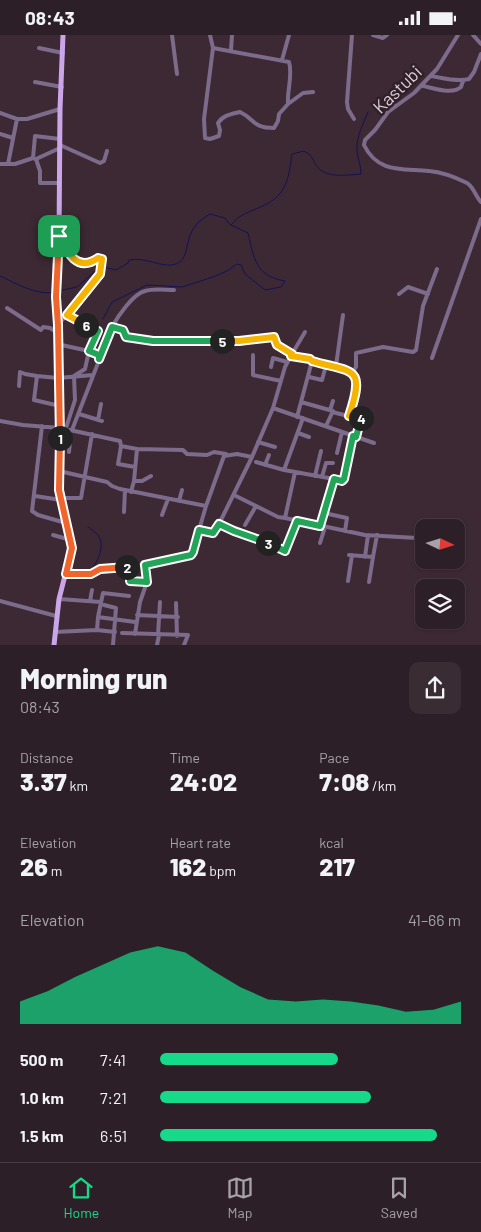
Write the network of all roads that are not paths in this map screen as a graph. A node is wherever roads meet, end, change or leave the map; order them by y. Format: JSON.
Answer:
{"nodes":[{"id":1,"x":64,"y":35,"type":"edge"},
{"id":2,"x":172,"y":35,"type":"edge"},
{"id":3,"x":210,"y":35,"type":"edge"},
{"id":4,"x":232,"y":35,"type":"edge"},
{"id":5,"x":289,"y":35,"type":"edge"},
{"id":6,"x":352,"y":35,"type":"edge"},
{"id":7,"x":373,"y":35,"type":"edge"},
{"id":8,"x":386,"y":35,"type":"edge"},
{"id":9,"x":458,"y":35,"type":"edge"},
{"id":10,"x":473,"y":35,"type":"edge"},
{"id":11,"x":481,"y":44,"type":"edge"},
{"id":12,"x":39,"y":48,"type":"dead end"},
{"id":13,"x":214,"y":48,"type":"junction"},
{"id":14,"x":231,"y":51,"type":"junction"},
{"id":15,"x":63,"y":53,"type":"junction"},
{"id":16,"x":481,"y":54,"type":"edge"},
{"id":17,"x":282,"y":60,"type":"junction"},
{"id":18,"x":177,"y":75,"type":"dead end"},
{"id":19,"x":431,"y":76,"type":"junction"},
{"id":20,"x":463,"y":81,"type":"junction"},
{"id":21,"x":35,"y":82,"type":"dead end"},
{"id":22,"x":423,"y":86,"type":"junction"},
{"id":23,"x":62,"y":87,"type":"junction"},
{"id":24,"x":313,"y":92,"type":"dead end"},
{"id":25,"x":386,"y":99,"type":"dead end"},
{"id":26,"x":288,"y":103,"type":"junction"},
{"id":27,"x":396,"y":106,"type":"junction"},
{"id":28,"x":60,"y":109,"type":"junction"},
{"id":29,"x":0,"y":113,"type":"edge"},
{"id":30,"x":17,"y":119,"type":"junction"},
{"id":31,"x":354,"y":119,"type":"dead end"},
{"id":32,"x":0,"y":134,"type":"edge"},
{"id":33,"x":13,"y":138,"type":"junction"},
{"id":34,"x":60,"y":139,"type":"junction"},
{"id":35,"x":60,"y":147,"type":"junction"},
{"id":36,"x":107,"y":151,"type":"dead end"},
{"id":37,"x":35,"y":159,"type":"junction"},
{"id":38,"x":0,"y":164,"type":"edge"},
{"id":39,"x":8,"y":164,"type":"junction"},
{"id":40,"x":60,"y":183,"type":"junction"},
{"id":41,"x":481,"y":202,"type":"edge"},
{"id":42,"x":481,"y":219,"type":"edge"},
{"id":43,"x":59,"y":236,"type":"junction"},
{"id":44,"x":437,"y":269,"type":"dead end"},
{"id":45,"x":174,"y":290,"type":"dead end"},
{"id":46,"x":399,"y":294,"type":"dead end"},
{"id":47,"x":428,"y":294,"type":"junction"},
{"id":48,"x":7,"y":308,"type":"dead end"},
{"id":49,"x":67,"y":315,"type":"junction"},
{"id":50,"x":343,"y":315,"type":"dead end"},
{"id":51,"x":57,"y":322,"type":"junction"},
{"id":52,"x":101,"y":325,"type":"dead end"},
{"id":53,"x":112,"y":327,"type":"junction"},
{"id":54,"x":98,"y":331,"type":"junction"},
{"id":55,"x":306,"y":332,"type":"dead end"},
{"id":56,"x":58,"y":333,"type":"junction"},
{"id":57,"x":57,"y":344,"type":"junction"},
{"id":58,"x":90,"y":351,"type":"junction"},
{"id":59,"x":253,"y":355,"type":"dead end"},
{"id":60,"x":292,"y":355,"type":"junction"},
{"id":61,"x":432,"y":358,"type":"dead end"},
{"id":62,"x":99,"y":359,"type":"junction"},
{"id":63,"x":312,"y":361,"type":"junction"},
{"id":64,"x":287,"y":362,"type":"junction"},
{"id":65,"x":330,"y":365,"type":"junction"},
{"id":66,"x":336,"y":366,"type":"junction"},
{"id":67,"x":271,"y":367,"type":"dead end"},
{"id":68,"x":352,"y":373,"type":"junction"},
{"id":69,"x":93,"y":375,"type":"junction"},
{"id":70,"x":37,"y":376,"type":"junction"},
{"id":71,"x":75,"y":376,"type":"junction"},
{"id":72,"x":309,"y":377,"type":"junction"},
{"id":73,"x":58,"y":378,"type":"junction"},
{"id":74,"x":281,"y":381,"type":"junction"},
{"id":75,"x":19,"y":386,"type":"dead end"},
{"id":76,"x":332,"y":401,"type":"dead end"},
{"id":77,"x":301,"y":402,"type":"junction"},
{"id":78,"x":101,"y":404,"type":"dead end"},
{"id":79,"x":60,"y":406,"type":"junction"},
{"id":80,"x":273,"y":408,"type":"junction"},
{"id":81,"x":332,"y":410,"type":"junction"},
{"id":82,"x":79,"y":414,"type":"junction"},
{"id":83,"x":349,"y":416,"type":"junction"},
{"id":84,"x":297,"y":417,"type":"junction"},
{"id":85,"x":303,"y":418,"type":"junction"},
{"id":86,"x":362,"y":419,"type":"junction"},
{"id":87,"x":0,"y":421,"type":"edge"},
{"id":88,"x":369,"y":421,"type":"dead end"},
{"id":89,"x":42,"y":426,"type":"junction"},
{"id":90,"x":326,"y":426,"type":"junction"},
{"id":91,"x":66,"y":430,"type":"junction"},
{"id":92,"x":342,"y":432,"type":"junction"},
{"id":93,"x":298,"y":433,"type":"junction"},
{"id":94,"x":92,"y":435,"type":"junction"},
{"id":95,"x":309,"y":437,"type":"dead end"},
{"id":96,"x":355,"y":437,"type":"junction"},
{"id":97,"x":258,"y":443,"type":"junction"},
{"id":98,"x":374,"y":443,"type":"dead end"},
{"id":99,"x":120,"y":446,"type":"junction"},
{"id":100,"x":275,"y":447,"type":"dead end"},
{"id":101,"x":137,"y":449,"type":"junction"},
{"id":102,"x":321,"y":451,"type":"dead end"},
{"id":103,"x":69,"y":452,"type":"dead end"},
{"id":104,"x":337,"y":453,"type":"dead end"},
{"id":105,"x":226,"y":454,"type":"junction"},
{"id":106,"x":269,"y":455,"type":"dead end"},
{"id":107,"x":252,"y":457,"type":"junction"},
{"id":108,"x":256,"y":462,"type":"dead end"},
{"id":109,"x":333,"y":463,"type":"dead end"},
{"id":110,"x":265,"y":465,"type":"junction"},
{"id":111,"x":135,"y":467,"type":"junction"},
{"id":112,"x":284,"y":470,"type":"junction"},
{"id":113,"x":59,"y":471,"type":"junction"},
{"id":114,"x":295,"y":472,"type":"junction"},
{"id":115,"x":315,"y":475,"type":"junction"},
{"id":116,"x":84,"y":476,"type":"junction"},
{"id":117,"x":151,"y":476,"type":"dead end"},
{"id":118,"x":322,"y":477,"type":"junction"},
{"id":119,"x":334,"y":479,"type":"junction"},
{"id":120,"x":134,"y":481,"type":"junction"},
{"id":121,"x":182,"y":490,"type":"dead end"},
{"id":122,"x":125,"y":491,"type":"junction"},
{"id":123,"x":131,"y":492,"type":"junction"},
{"id":124,"x":234,"y":495,"type":"junction"},
{"id":125,"x":35,"y":496,"type":"junction"},
{"id":126,"x":65,"y":499,"type":"junction"},
{"id":127,"x":168,"y":499,"type":"junction"},
{"id":128,"x":179,"y":501,"type":"junction"},
{"id":129,"x":206,"y":506,"type":"junction"},
{"id":130,"x":256,"y":506,"type":"junction"},
{"id":131,"x":124,"y":512,"type":"dead end"},
{"id":132,"x":324,"y":513,"type":"junction"},
{"id":133,"x":162,"y":515,"type":"dead end"},
{"id":134,"x":285,"y":519,"type":"junction"},
{"id":135,"x":297,"y":521,"type":"junction"},
{"id":136,"x":66,"y":523,"type":"junction"},
{"id":137,"x":219,"y":524,"type":"junction"},
{"id":138,"x":245,"y":525,"type":"dead end"},
{"id":139,"x":322,"y":526,"type":"junction"},
{"id":140,"x":199,"y":530,"type":"junction"},
{"id":141,"x":345,"y":531,"type":"junction"},
{"id":142,"x":53,"y":535,"type":"dead end"},
{"id":143,"x":368,"y":535,"type":"junction"},
{"id":144,"x":377,"y":535,"type":"junction"},
{"id":145,"x":415,"y":538,"type":"edge"},
{"id":146,"x":71,"y":540,"type":"junction"},
{"id":147,"x":320,"y":543,"type":"dead end"},
{"id":148,"x":365,"y":557,"type":"junction"},
{"id":149,"x":373,"y":557,"type":"junction"},
{"id":150,"x":145,"y":565,"type":"junction"},
{"id":151,"x":130,"y":567,"type":"junction"},
{"id":152,"x":66,"y":574,"type":"junction"},
{"id":153,"x":348,"y":581,"type":"dead end"},
{"id":154,"x":147,"y":582,"type":"junction"},
{"id":155,"x":370,"y":582,"type":"dead end"},
{"id":156,"x":92,"y":590,"type":"dead end"},
{"id":157,"x":129,"y":596,"type":"dead end"},
{"id":158,"x":59,"y":599,"type":"junction"},
{"id":159,"x":0,"y":601,"type":"edge"},
{"id":160,"x":90,"y":601,"type":"junction"},
{"id":161,"x":160,"y":602,"type":"dead end"},
{"id":162,"x":176,"y":603,"type":"dead end"},
{"id":163,"x":102,"y":604,"type":"junction"},
{"id":164,"x":137,"y":615,"type":"junction"},
{"id":165,"x":56,"y":616,"type":"junction"},
{"id":166,"x":159,"y":616,"type":"junction"},
{"id":167,"x":98,"y":617,"type":"junction"},
{"id":168,"x":178,"y":617,"type":"junction"},
{"id":169,"x":116,"y":620,"type":"junction"},
{"id":170,"x":135,"y":622,"type":"junction"},
{"id":171,"x":97,"y":630,"type":"junction"},
{"id":172,"x":115,"y":631,"type":"junction"},
{"id":173,"x":55,"y":632,"type":"junction"},
{"id":174,"x":122,"y":633,"type":"dead end"},
{"id":175,"x":135,"y":634,"type":"junction"},
{"id":176,"x":158,"y":635,"type":"junction"},
{"id":177,"x":177,"y":636,"type":"junction"},
{"id":178,"x":54,"y":645,"type":"edge"},
{"id":179,"x":113,"y":645,"type":"edge"},
{"id":180,"x":157,"y":645,"type":"edge"},
{"id":181,"x":184,"y":645,"type":"edge"}],
"edges":[{"from":1,"to":15,"type":"main road"},
{"from":2,"to":18,"type":"street"},
{"from":3,"to":13,"type":"street"},
{"from":4,"to":14,"type":"street"},
{"from":5,"to":17,"type":"street"},
{"from":6,"to":31,"type":"street"},
{"from":7,"to":8,"type":"street"},
{"from":9,"to":19,"type":"street","name":"Kastubi"},
{"from":10,"to":11,"type":"street"},
{"from":12,"to":15,"type":"street"},
{"from":13,"to":14,"type":"street"},
{"from":13,"to":26,"type":"street"},
{"from":14,"to":17,"type":"street"},
{"from":15,"to":23,"type":"main road"},
{"from":16,"to":20,"type":"street"},
{"from":17,"to":26,"type":"street"},
{"from":19,"to":20,"type":"street"},
{"from":19,"to":22,"type":"street","name":"Kastubi"},
{"from":20,"to":22,"type":"street"},
{"from":21,"to":23,"type":"street"},
{"from":22,"to":27,"type":"street","name":"Kastubi"},
{"from":23,"to":28,"type":"main road"},
{"from":24,"to":26,"type":"street"},
{"from":25,"to":27,"type":"street"},
{"from":27,"to":41,"type":"street","name":"Kastubi"},
{"from":28,"to":30,"type":"street"},
{"from":28,"to":34,"type":"main road"},
{"from":29,"to":30,"type":"street"},
{"from":30,"to":33,"type":"street"},
{"from":32,"to":33,"type":"street"},
{"from":33,"to":39,"type":"street"},
{"from":34,"to":35,"type":"main road"},
{"from":34,"to":37,"type":"street"},
{"from":35,"to":36,"type":"street"},
{"from":35,"to":37,"type":"street"},
{"from":35,"to":40,"type":"main road"},
{"from":37,"to":39,"type":"street"},
{"from":37,"to":40,"type":"street"},
{"from":38,"to":39,"type":"street"},
{"from":40,"to":43,"type":"main road"},
{"from":42,"to":61,"type":"street"},
{"from":43,"to":49,"type":"street"},
{"from":43,"to":51,"type":"main road"},
{"from":44,"to":47,"type":"street"},
{"from":45,"to":53,"type":"street"},
{"from":46,"to":47,"type":"street"},
{"from":47,"to":68,"type":"street"},
{"from":48,"to":56,"type":"street"},
{"from":49,"to":51,"type":"street"},
{"from":49,"to":54,"type":"street"},
{"from":50,"to":66,"type":"street"},
{"from":51,"to":56,"type":"main road"},
{"from":52,"to":54,"type":"street"},
{"from":53,"to":60,"type":"street"},
{"from":53,"to":62,"type":"street"},
{"from":54,"to":58,"type":"street"},
{"from":55,"to":60,"type":"street"},
{"from":56,"to":57,"type":"main road"},
{"from":57,"to":58,"type":"street"},
{"from":57,"to":73,"type":"main road"},
{"from":58,"to":62,"type":"street"},
{"from":58,"to":71,"type":"street"},
{"from":59,"to":74,"type":"street"},
{"from":60,"to":63,"type":"street"},
{"from":60,"to":64,"type":"street"},
{"from":62,"to":69,"type":"street"},
{"from":63,"to":65,"type":"street"},
{"from":63,"to":72,"type":"street"},
{"from":64,"to":67,"type":"street"},
{"from":64,"to":74,"type":"street"},
{"from":65,"to":66,"type":"street"},
{"from":65,"to":72,"type":"street"},
{"from":66,"to":68,"type":"street"},
{"from":68,"to":83,"type":"street"},
{"from":69,"to":71,"type":"street"},
{"from":69,"to":82,"type":"street"},
{"from":70,"to":73,"type":"street"},
{"from":70,"to":75,"type":"street"},
{"from":70,"to":79,"type":"street"},
{"from":71,"to":73,"type":"street"},
{"from":71,"to":91,"type":"street"},
{"from":72,"to":77,"type":"street"},
{"from":73,"to":79,"type":"main road"},
{"from":74,"to":80,"type":"street"},
{"from":76,"to":81,"type":"street"},
{"from":77,"to":81,"type":"street"},
{"from":77,"to":84,"type":"street"},
{"from":78,"to":82,"type":"street"},
{"from":79,"to":91,"type":"main road"},
{"from":80,"to":84,"type":"street"},
{"from":80,"to":97,"type":"street"},
{"from":81,"to":83,"type":"street"},
{"from":81,"to":90,"type":"street"},
{"from":82,"to":91,"type":"street"},
{"from":83,"to":86,"type":"street"},
{"from":84,"to":85,"type":"street"},
{"from":85,"to":90,"type":"street"},
{"from":85,"to":93,"type":"street"},
{"from":86,"to":88,"type":"street"},
{"from":86,"to":96,"type":"street"},
{"from":87,"to":89,"type":"street"},
{"from":89,"to":91,"type":"street"},
{"from":89,"to":125,"type":"street"},
{"from":90,"to":92,"type":"street"},
{"from":91,"to":94,"type":"street"},
{"from":91,"to":103,"type":"street"},
{"from":91,"to":113,"type":"main road"},
{"from":92,"to":96,"type":"street"},
{"from":92,"to":104,"type":"street"},
{"from":93,"to":95,"type":"street"},
{"from":93,"to":112,"type":"street"},
{"from":94,"to":99,"type":"street"},
{"from":94,"to":116,"type":"street"},
{"from":96,"to":98,"type":"street"},
{"from":96,"to":119,"type":"street"},
{"from":97,"to":100,"type":"street"},
{"from":97,"to":107,"type":"street"},
{"from":99,"to":101,"type":"street"},
{"from":99,"to":111,"type":"street"},
{"from":101,"to":105,"type":"street"},
{"from":101,"to":111,"type":"street"},
{"from":102,"to":115,"type":"street"},
{"from":105,"to":107,"type":"street"},
{"from":105,"to":129,"type":"street"},
{"from":106,"to":110,"type":"street"},
{"from":107,"to":124,"type":"street"},
{"from":108,"to":110,"type":"street"},
{"from":109,"to":118,"type":"street"},
{"from":110,"to":112,"type":"street"},
{"from":111,"to":120,"type":"street"},
{"from":112,"to":114,"type":"street"},
{"from":113,"to":116,"type":"street"},
{"from":113,"to":126,"type":"main road"},
{"from":114,"to":115,"type":"street"},
{"from":114,"to":134,"type":"street"},
{"from":115,"to":118,"type":"street"},
{"from":116,"to":122,"type":"street"},
{"from":116,"to":126,"type":"street"},
{"from":117,"to":120,"type":"street"},
{"from":118,"to":119,"type":"street"},
{"from":119,"to":132,"type":"street"},
{"from":120,"to":123,"type":"street"},
{"from":121,"to":128,"type":"street"},
{"from":122,"to":123,"type":"street"},
{"from":122,"to":131,"type":"street"},
{"from":123,"to":127,"type":"street"},
{"from":124,"to":130,"type":"street"},
{"from":124,"to":137,"type":"street"},
{"from":125,"to":126,"type":"street"},
{"from":125,"to":136,"type":"street"},
{"from":126,"to":136,"type":"main road"},
{"from":127,"to":128,"type":"street"},
{"from":127,"to":133,"type":"street"},
{"from":128,"to":129,"type":"street"},
{"from":129,"to":140,"type":"street"},
{"from":130,"to":134,"type":"street"},
{"from":130,"to":138,"type":"street"},
{"from":132,"to":139,"type":"street"},
{"from":132,"to":141,"type":"street"},
{"from":134,"to":135,"type":"street"},
{"from":135,"to":137,"type":"street"},
{"from":135,"to":139,"type":"street"},
{"from":136,"to":146,"type":"main road"},
{"from":137,"to":140,"type":"street"},
{"from":139,"to":141,"type":"street"},
{"from":139,"to":147,"type":"street"},
{"from":140,"to":150,"type":"street"},
{"from":141,"to":143,"type":"street"},
{"from":142,"to":146,"type":"street"},
{"from":143,"to":144,"type":"street"},
{"from":143,"to":148,"type":"street"},
{"from":144,"to":145,"type":"street"},
{"from":144,"to":149,"type":"street"},
{"from":146,"to":152,"type":"main road"},
{"from":148,"to":149,"type":"street"},
{"from":148,"to":153,"type":"street"},
{"from":149,"to":155,"type":"street"},
{"from":150,"to":151,"type":"street"},
{"from":150,"to":154,"type":"street"},
{"from":151,"to":152,"type":"street"},
{"from":151,"to":154,"type":"street"},
{"from":152,"to":158,"type":"main road"},
{"from":154,"to":164,"type":"street"},
{"from":156,"to":160,"type":"street"},
{"from":157,"to":163,"type":"street"},
{"from":158,"to":160,"type":"street"},
{"from":158,"to":165,"type":"main road"},
{"from":159,"to":165,"type":"street"},
{"from":160,"to":163,"type":"street"},
{"from":161,"to":166,"type":"street"},
{"from":162,"to":168,"type":"street"},
{"from":163,"to":167,"type":"street"},
{"from":163,"to":169,"type":"street"},
{"from":164,"to":166,"type":"street"},
{"from":164,"to":170,"type":"street"},
{"from":165,"to":173,"type":"main road"},
{"from":166,"to":168,"type":"street"},
{"from":166,"to":176,"type":"street"},
{"from":167,"to":169,"type":"street"},
{"from":167,"to":171,"type":"street"},
{"from":168,"to":177,"type":"street"},
{"from":169,"to":170,"type":"street"},
{"from":169,"to":172,"type":"street"},
{"from":170,"to":175,"type":"street"},
{"from":171,"to":172,"type":"street"},
{"from":171,"to":173,"type":"street"},
{"from":172,"to":179,"type":"street"},
{"from":173,"to":178,"type":"main road"},
{"from":174,"to":175,"type":"street"},
{"from":175,"to":176,"type":"street"},
{"from":176,"to":177,"type":"street"},
{"from":176,"to":180,"type":"street"},
{"from":177,"to":181,"type":"street"}]}
